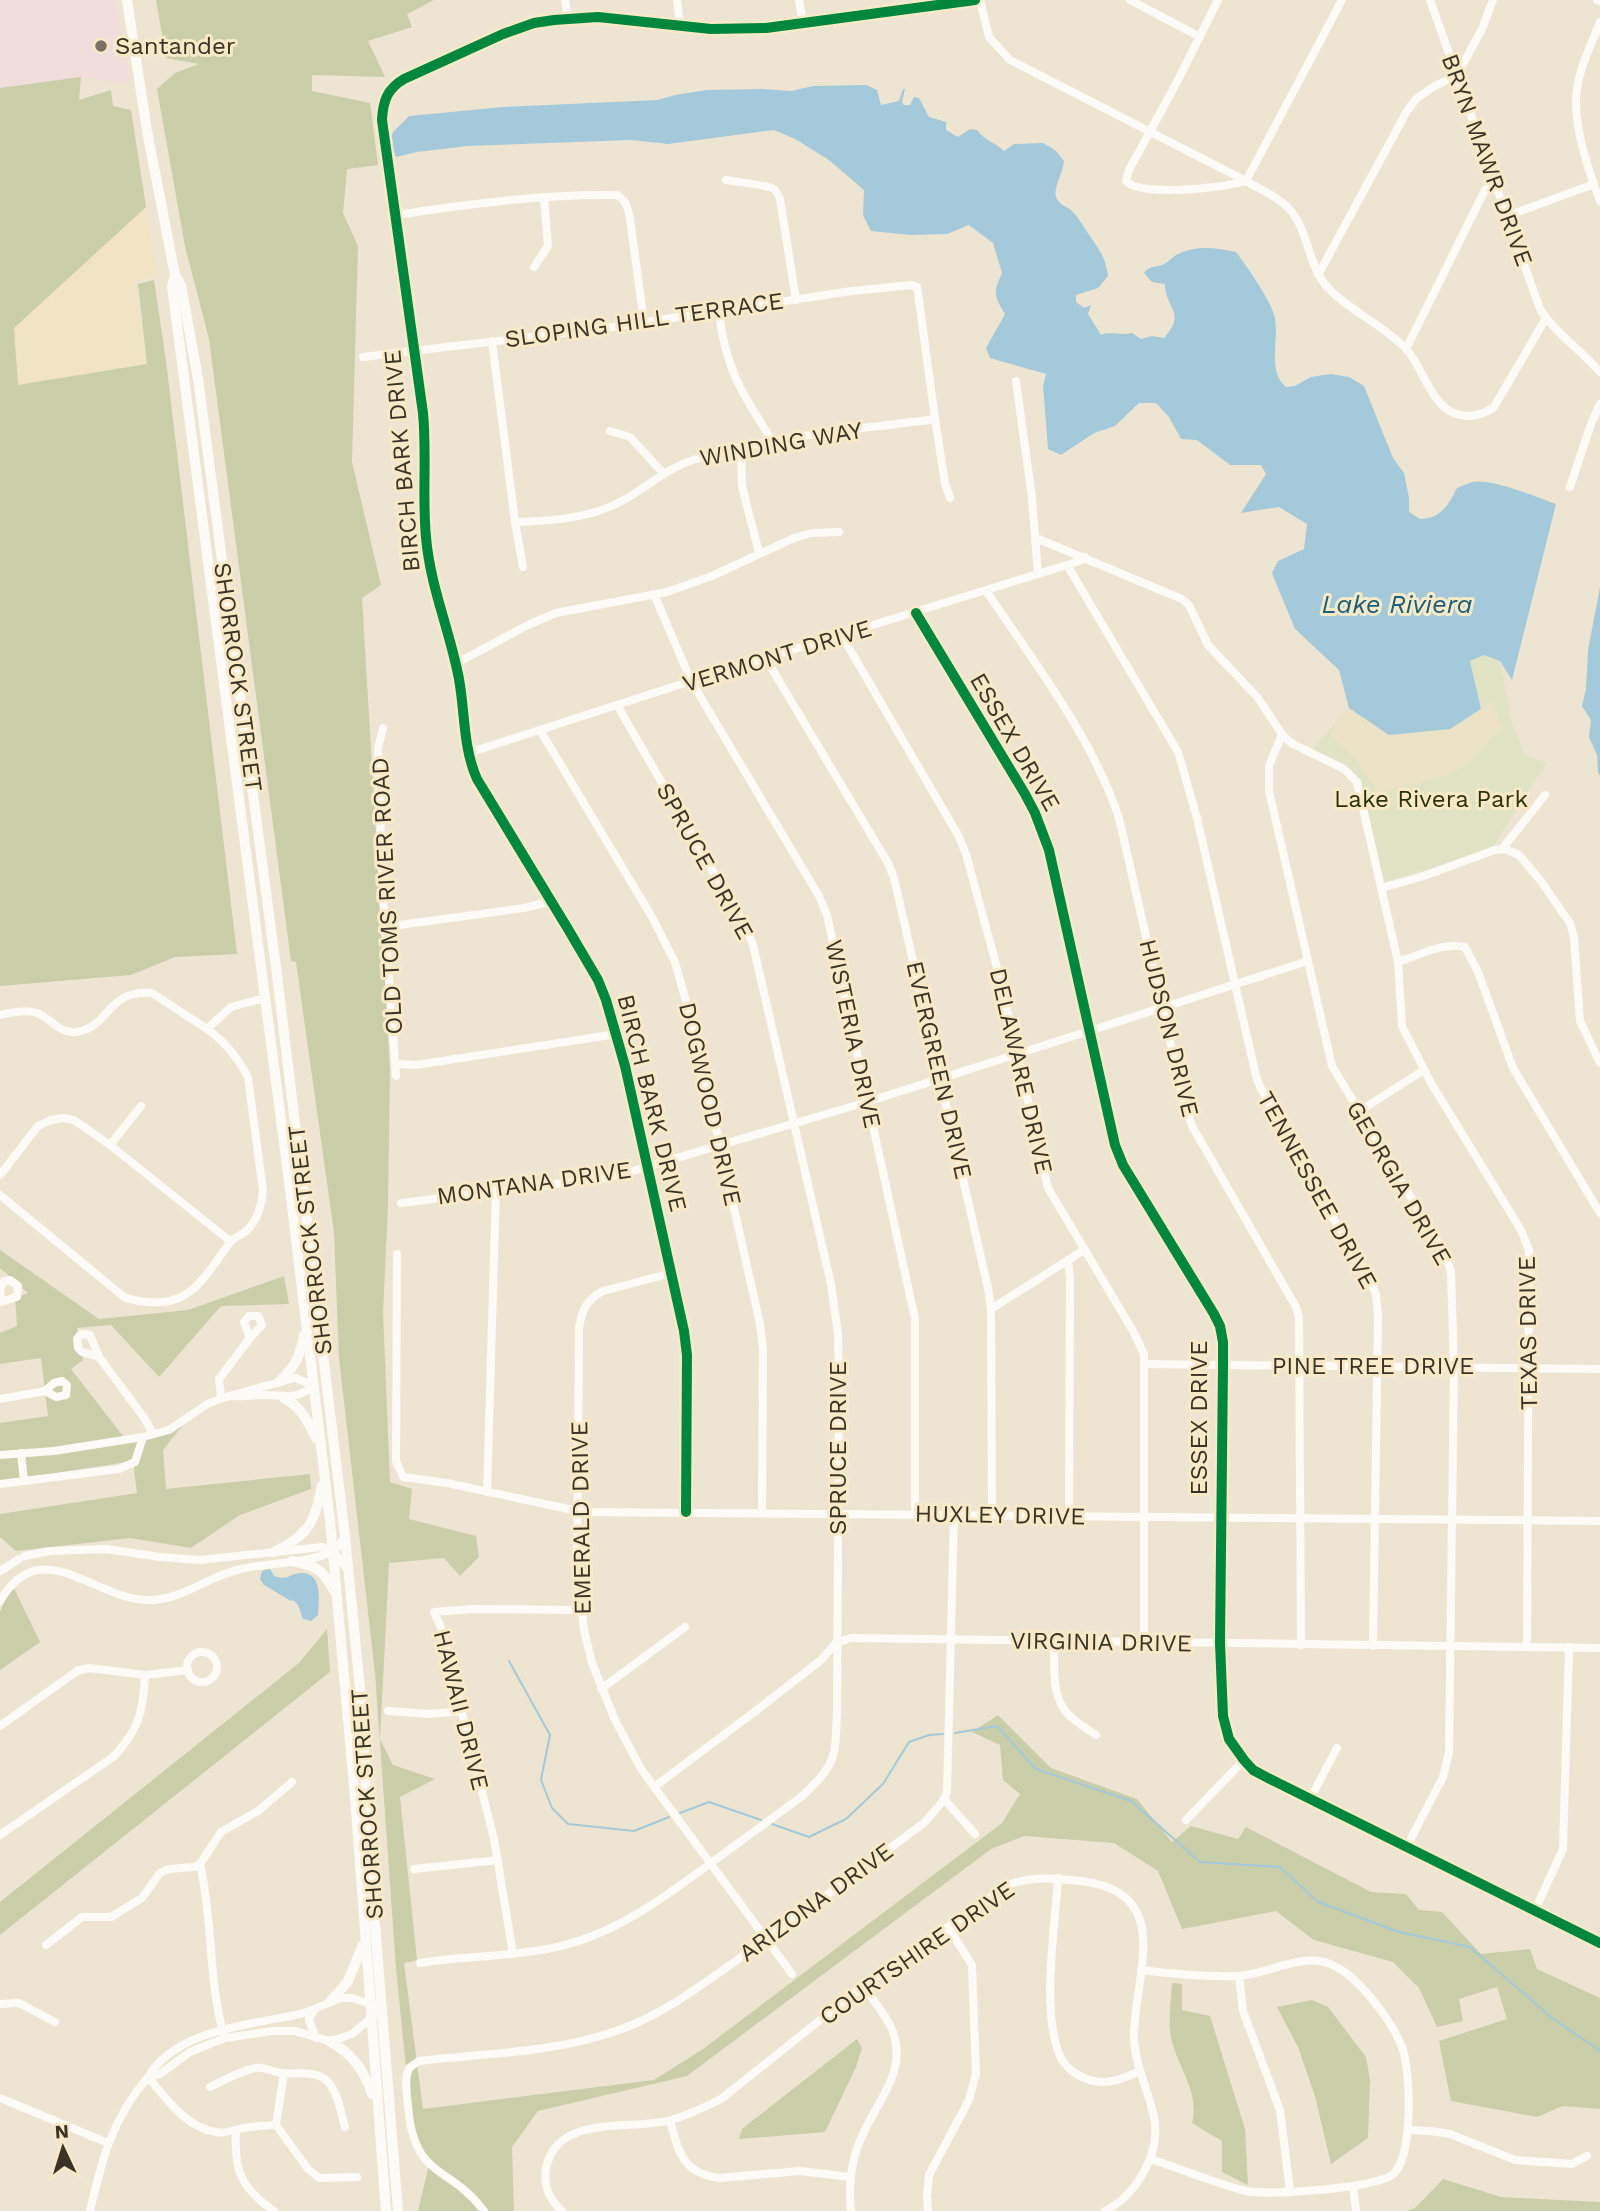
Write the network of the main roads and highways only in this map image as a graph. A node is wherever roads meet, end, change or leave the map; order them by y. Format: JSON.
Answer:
{"nodes":[{"id":1,"x":127,"y":0,"type":"edge"},
{"id":2,"x":175,"y":275,"type":"junction"},
{"id":3,"x":269,"y":914,"type":"junction"},
{"id":4,"x":265,"y":999,"type":"junction"},
{"id":5,"x":290,"y":1080,"type":"junction"},
{"id":6,"x":318,"y":1307,"type":"junction"},
{"id":7,"x":307,"y":1322,"type":"junction"},
{"id":8,"x":279,"y":1381,"type":"road end"},
{"id":9,"x":314,"y":1385,"type":"junction"},
{"id":10,"x":284,"y":1398,"type":"road end"},
{"id":11,"x":320,"y":1445,"type":"junction"},
{"id":12,"x":335,"y":1449,"type":"junction"},
{"id":13,"x":324,"y":1472,"type":"junction"},
{"id":14,"x":274,"y":1552,"type":"road end"},
{"id":15,"x":292,"y":1561,"type":"road end"},
{"id":16,"x":338,"y":1600,"type":"junction"},
{"id":17,"x":365,"y":1939,"type":"junction"},
{"id":18,"x":331,"y":2001,"type":"road end"},
{"id":19,"x":329,"y":2041,"type":"road end"},
{"id":20,"x":377,"y":2108,"type":"junction"},
{"id":21,"x":386,"y":2211,"type":"edge"},
{"id":22,"x":398,"y":2211,"type":"edge"}],
"edges":[{"from":1,"to":2,"type":"main road","name":"SHORROCK STREET"},
{"from":2,"to":3,"type":"main road","name":"SHORROCK STREET"},
{"from":2,"to":4,"type":"main road","name":"SHORROCK STREET"},
{"from":3,"to":4,"type":"main road"},
{"from":3,"to":5,"type":"main road","name":"SHORROCK STREET"},
{"from":4,"to":5,"type":"main road"},
{"from":4,"to":7,"type":"main road","name":"SHORROCK STREET"},
{"from":5,"to":6,"type":"main road","name":"SHORROCK STREET"},
{"from":6,"to":9,"type":"main road"},
{"from":6,"to":12,"type":"main road","name":"SHORROCK STREET"},
{"from":7,"to":8,"type":"main road"},
{"from":7,"to":9,"type":"main road","name":"SHORROCK STREET"},
{"from":9,"to":11,"type":"main road","name":"SHORROCK STREET"},
{"from":9,"to":12,"type":"main road"},
{"from":10,"to":11,"type":"main road"},
{"from":11,"to":13,"type":"main road","name":"SHORROCK STREET"},
{"from":12,"to":22,"type":"main road","name":"SHORROCK STREET"},
{"from":13,"to":14,"type":"main road"},
{"from":13,"to":16,"type":"main road","name":"SHORROCK STREET"},
{"from":15,"to":16,"type":"main road"},
{"from":16,"to":17,"type":"main road","name":"SHORROCK STREET"},
{"from":17,"to":18,"type":"main road"},
{"from":17,"to":20,"type":"main road","name":"SHORROCK STREET"},
{"from":19,"to":20,"type":"main road"},
{"from":20,"to":21,"type":"main road","name":"SHORROCK STREET"}]}
